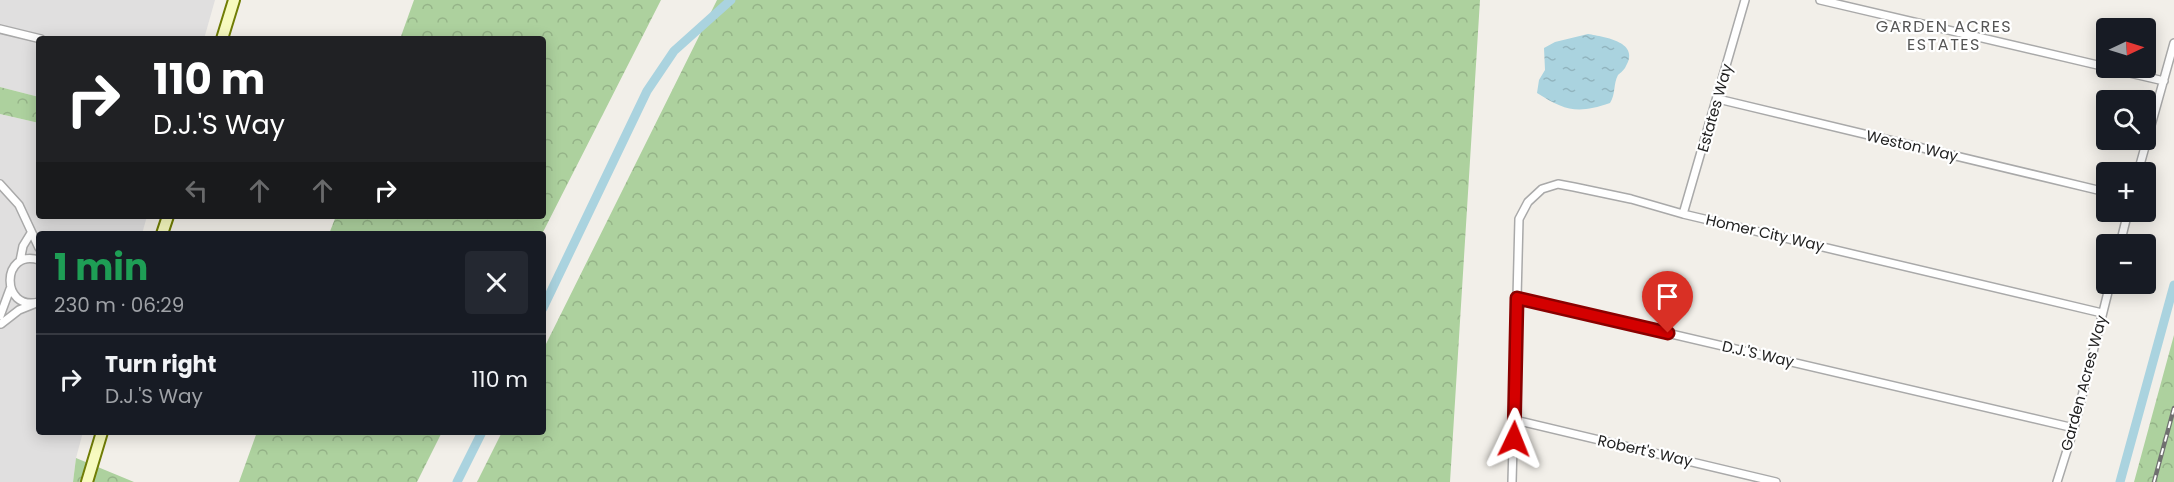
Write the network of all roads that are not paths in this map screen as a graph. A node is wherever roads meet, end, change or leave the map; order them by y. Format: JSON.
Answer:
{"nodes":[{"id":1,"x":234,"y":0,"type":"edge"},
{"id":2,"x":1745,"y":0,"type":"edge"},
{"id":3,"x":1820,"y":0,"type":"edge"},
{"id":4,"x":0,"y":29,"type":"edge"},
{"id":5,"x":223,"y":36,"type":"edge"},
{"id":6,"x":36,"y":38,"type":"edge"},
{"id":7,"x":2174,"y":43,"type":"edge"},
{"id":8,"x":2096,"y":64,"type":"edge"},
{"id":9,"x":2152,"y":78,"type":"edge"},
{"id":10,"x":2164,"y":81,"type":"junction"},
{"id":11,"x":1718,"y":99,"type":"junction"},
{"id":12,"x":2141,"y":162,"type":"edge"},
{"id":13,"x":0,"y":184,"type":"edge"},
{"id":14,"x":2096,"y":190,"type":"edge"},
{"id":15,"x":1683,"y":214,"type":"junction"},
{"id":16,"x":31,"y":233,"type":"junction"},
{"id":17,"x":36,"y":242,"type":"edge"},
{"id":18,"x":36,"y":260,"type":"edge"},
{"id":19,"x":20,"y":261,"type":"junction"},
{"id":20,"x":10,"y":289,"type":"junction"},
{"id":21,"x":2107,"y":294,"type":"edge"},
{"id":22,"x":1517,"y":298,"type":"junction"},
{"id":23,"x":36,"y":303,"type":"edge"},
{"id":24,"x":36,"y":303,"type":"edge"},
{"id":25,"x":2102,"y":313,"type":"junction"},
{"id":26,"x":0,"y":322,"type":"edge"},
{"id":27,"x":1515,"y":420,"type":"junction"},
{"id":28,"x":2074,"y":428,"type":"junction"},
{"id":29,"x":101,"y":435,"type":"edge"},
{"id":30,"x":87,"y":482,"type":"edge"},
{"id":31,"x":1512,"y":482,"type":"edge"},
{"id":32,"x":1776,"y":482,"type":"edge"},
{"id":33,"x":2057,"y":482,"type":"edge"}],
"edges":[{"from":1,"to":5,"type":"main road"},
{"from":2,"to":11,"type":"street","name":"Estates Way"},
{"from":3,"to":8,"type":"street"},
{"from":4,"to":6,"type":"street"},
{"from":7,"to":10,"type":"street"},
{"from":9,"to":10,"type":"street"},
{"from":10,"to":12,"type":"street"},
{"from":11,"to":14,"type":"street","name":"Weston Way"},
{"from":11,"to":15,"type":"street","name":"Estates Way"},
{"from":13,"to":16,"type":"street"},
{"from":15,"to":22,"type":"street","name":"Homer City Way"},
{"from":15,"to":25,"type":"street","name":"Homer City Way"},
{"from":16,"to":17,"type":"street"},
{"from":16,"to":19,"type":"street"},
{"from":18,"to":19,"type":"street"},
{"from":19,"to":20,"type":"street"},
{"from":20,"to":23,"type":"street"},
{"from":20,"to":26,"type":"street"},
{"from":21,"to":25,"type":"street","name":"Garden Acres Way"},
{"from":22,"to":27,"type":"street"},
{"from":22,"to":28,"type":"street","name":"D.J.'S Way"},
{"from":24,"to":26,"type":"street"},
{"from":25,"to":28,"type":"street","name":"Garden Acres Way"},
{"from":27,"to":31,"type":"street"},
{"from":27,"to":32,"type":"street","name":"Robert's Way"},
{"from":28,"to":33,"type":"street","name":"Garden Acres Way"},
{"from":29,"to":30,"type":"main road"}]}
